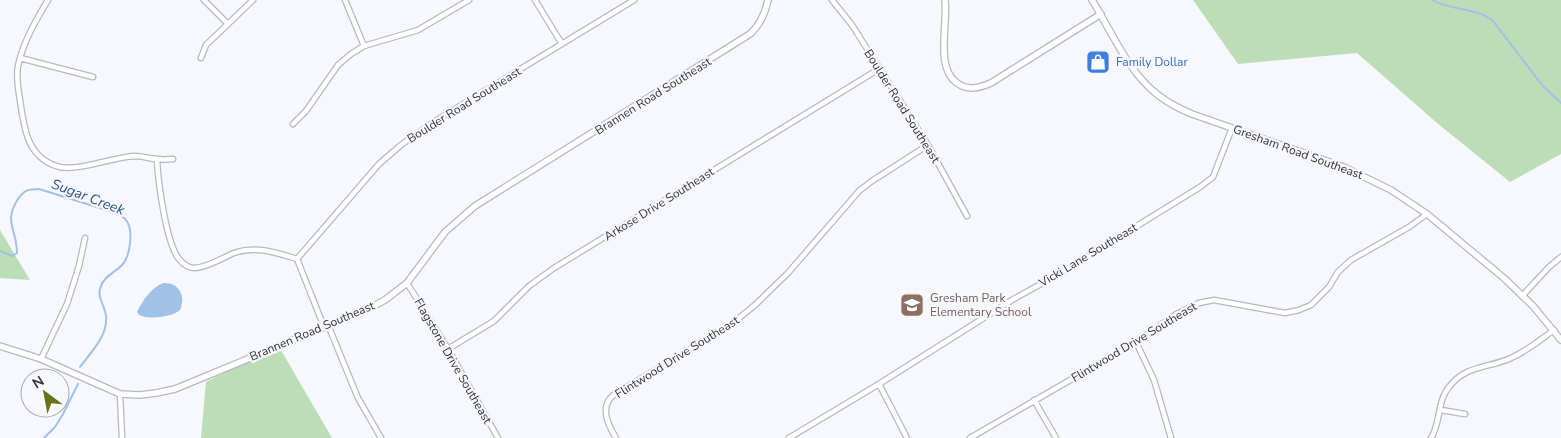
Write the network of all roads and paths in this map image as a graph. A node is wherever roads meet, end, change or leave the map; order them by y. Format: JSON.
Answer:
{"nodes":[{"id":1,"x":48,"y":0,"type":"edge"},
{"id":2,"x":204,"y":0,"type":"edge"},
{"id":3,"x":252,"y":0,"type":"edge"},
{"id":4,"x":345,"y":0,"type":"edge"},
{"id":5,"x":469,"y":0,"type":"edge"},
{"id":6,"x":535,"y":0,"type":"edge"},
{"id":7,"x":634,"y":0,"type":"edge"},
{"id":8,"x":768,"y":0,"type":"edge"},
{"id":9,"x":832,"y":0,"type":"edge"},
{"id":10,"x":945,"y":0,"type":"edge"},
{"id":11,"x":1092,"y":0,"type":"edge"},
{"id":12,"x":1101,"y":14,"type":"junction"},
{"id":13,"x":228,"y":24,"type":"junction"},
{"id":14,"x":562,"y":44,"type":"junction"},
{"id":15,"x":364,"y":46,"type":"junction"},
{"id":16,"x":20,"y":58,"type":"junction"},
{"id":17,"x":201,"y":58,"type":"dead end"},
{"id":18,"x":879,"y":69,"type":"junction"},
{"id":19,"x":92,"y":76,"type":"dead end"},
{"id":20,"x":293,"y":124,"type":"dead end"},
{"id":21,"x":1232,"y":128,"type":"junction"},
{"id":22,"x":928,"y":145,"type":"junction"},
{"id":23,"x":173,"y":159,"type":"dead end"},
{"id":24,"x":157,"y":160,"type":"junction"},
{"id":25,"x":1427,"y":214,"type":"junction"},
{"id":26,"x":967,"y":216,"type":"dead end"},
{"id":27,"x":85,"y":238,"type":"dead end"},
{"id":28,"x":1561,"y":257,"type":"edge"},
{"id":29,"x":297,"y":259,"type":"junction"},
{"id":30,"x":407,"y":283,"type":"junction"},
{"id":31,"x":1522,"y":296,"type":"junction"},
{"id":32,"x":326,"y":326,"type":"junction"},
{"id":33,"x":1554,"y":330,"type":"junction"},
{"id":34,"x":1561,"y":340,"type":"edge"},
{"id":35,"x":1136,"y":342,"type":"junction"},
{"id":36,"x":0,"y":346,"type":"edge"},
{"id":37,"x":448,"y":349,"type":"junction"},
{"id":38,"x":41,"y":359,"type":"junction"},
{"id":39,"x":879,"y":384,"type":"junction"},
{"id":40,"x":120,"y":394,"type":"junction"},
{"id":41,"x":1034,"y":400,"type":"junction"},
{"id":42,"x":1441,"y":410,"type":"junction"},
{"id":43,"x":1466,"y":414,"type":"dead end"},
{"id":44,"x":122,"y":438,"type":"edge"},
{"id":45,"x":381,"y":438,"type":"edge"},
{"id":46,"x":498,"y":438,"type":"edge"},
{"id":47,"x":616,"y":438,"type":"edge"},
{"id":48,"x":789,"y":438,"type":"edge"},
{"id":49,"x":907,"y":438,"type":"edge"},
{"id":50,"x":970,"y":438,"type":"edge"},
{"id":51,"x":1056,"y":438,"type":"edge"},
{"id":52,"x":1171,"y":438,"type":"edge"},
{"id":53,"x":1431,"y":438,"type":"edge"}],
"edges":[{"from":1,"to":16,"type":"street"},
{"from":2,"to":13,"type":"street"},
{"from":3,"to":13,"type":"street"},
{"from":4,"to":15,"type":"street"},
{"from":5,"to":15,"type":"street"},
{"from":6,"to":14,"type":"street"},
{"from":7,"to":14,"type":"street","name":"Boulder Road Southeast"},
{"from":8,"to":30,"type":"street","name":"Brannen Road Southeast"},
{"from":9,"to":18,"type":"street","name":"Boulder Road Southeast"},
{"from":10,"to":12,"type":"street"},
{"from":11,"to":12,"type":"street","name":"Gresham Road Southeast"},
{"from":12,"to":21,"type":"street","name":"Gresham Road Southeast"},
{"from":13,"to":17,"type":"street"},
{"from":14,"to":29,"type":"street","name":"Boulder Road Southeast"},
{"from":15,"to":20,"type":"street"},
{"from":16,"to":19,"type":"street"},
{"from":16,"to":24,"type":"street"},
{"from":18,"to":22,"type":"street","name":"Boulder Road Southeast"},
{"from":18,"to":37,"type":"street","name":"Arkose Drive Southeast"},
{"from":21,"to":25,"type":"street","name":"Gresham Road Southeast"},
{"from":21,"to":39,"type":"street","name":"Vicki Lane Southeast"},
{"from":22,"to":26,"type":"street","name":"Boulder Road Southeast"},
{"from":22,"to":47,"type":"street","name":"Flintwood Drive Southeast"},
{"from":23,"to":24,"type":"street"},
{"from":24,"to":29,"type":"street"},
{"from":25,"to":31,"type":"street","name":"Gresham Road Southeast"},
{"from":25,"to":35,"type":"street","name":"Flintwood Drive Southeast"},
{"from":27,"to":38,"type":"street"},
{"from":28,"to":31,"type":"street"},
{"from":29,"to":32,"type":"street"},
{"from":30,"to":32,"type":"street","name":"Brannen Road Southeast"},
{"from":30,"to":37,"type":"street","name":"Flagstone Drive Southeast"},
{"from":31,"to":33,"type":"street","name":"Gresham Road Southeast"},
{"from":32,"to":40,"type":"street","name":"Brannen Road Southeast"},
{"from":32,"to":45,"type":"street"},
{"from":33,"to":34,"type":"street","name":"Gresham Road Southeast"},
{"from":33,"to":42,"type":"street"},
{"from":35,"to":41,"type":"street","name":"Flintwood Drive Southeast"},
{"from":35,"to":52,"type":"street"},
{"from":36,"to":38,"type":"street","name":"Brannen Road Southeast"},
{"from":37,"to":46,"type":"street","name":"Flagstone Drive Southeast"},
{"from":38,"to":40,"type":"street","name":"Brannen Road Southeast"},
{"from":39,"to":48,"type":"street","name":"Vicki Lane Southeast"},
{"from":39,"to":49,"type":"street"},
{"from":40,"to":44,"type":"street"},
{"from":41,"to":50,"type":"street","name":"Flintwood Drive Southeast"},
{"from":41,"to":51,"type":"street"},
{"from":42,"to":43,"type":"street"},
{"from":42,"to":53,"type":"street"}]}
